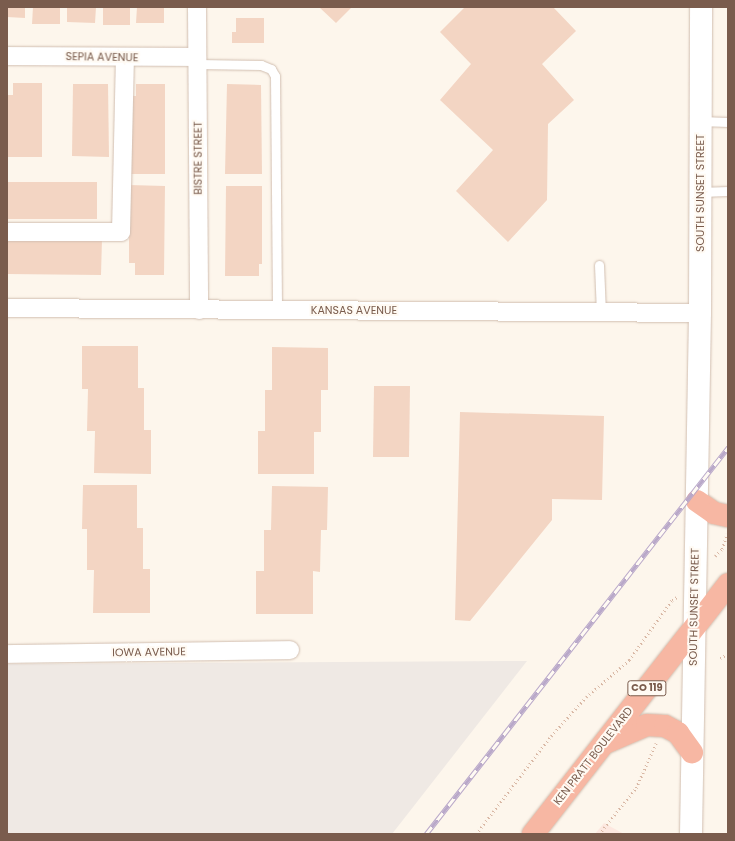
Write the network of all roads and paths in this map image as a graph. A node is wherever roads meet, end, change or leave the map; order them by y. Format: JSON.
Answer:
{"nodes":[{"id":1,"x":197,"y":7,"type":"edge"},
{"id":2,"x":701,"y":7,"type":"edge"},
{"id":3,"x":7,"y":56,"type":"edge"},
{"id":4,"x":125,"y":58,"type":"junction"},
{"id":5,"x":197,"y":60,"type":"junction"},
{"id":6,"x":700,"y":121,"type":"junction"},
{"id":7,"x":728,"y":122,"type":"edge"},
{"id":8,"x":728,"y":191,"type":"edge"},
{"id":9,"x":700,"y":192,"type":"junction"},
{"id":10,"x":7,"y":232,"type":"edge"},
{"id":11,"x":599,"y":264,"type":"dead end"},
{"id":12,"x":7,"y":308,"type":"edge"},
{"id":13,"x":199,"y":310,"type":"junction"},
{"id":14,"x":277,"y":310,"type":"junction"},
{"id":15,"x":601,"y":312,"type":"junction"},
{"id":16,"x":700,"y":313,"type":"junction"},
{"id":17,"x":698,"y":387,"type":"junction"},
{"id":18,"x":697,"y":464,"type":"dead end"},
{"id":19,"x":697,"y":501,"type":"junction"},
{"id":20,"x":728,"y":516,"type":"edge"},
{"id":21,"x":728,"y":532,"type":"edge"},
{"id":22,"x":715,"y":556,"type":"dead end"},
{"id":23,"x":728,"y":584,"type":"edge"},
{"id":24,"x":678,"y":597,"type":"dead end"},
{"id":25,"x":693,"y":630,"type":"junction"},
{"id":26,"x":290,"y":650,"type":"dead end"},
{"id":27,"x":7,"y":654,"type":"edge"},
{"id":28,"x":728,"y":654,"type":"edge"},
{"id":29,"x":720,"y":658,"type":"dead end"},
{"id":30,"x":658,"y":737,"type":"dead end"},
{"id":31,"x":601,"y":746,"type":"junction"},
{"id":32,"x":692,"y":752,"type":"junction"},
{"id":33,"x":476,"y":834,"type":"edge"},
{"id":34,"x":533,"y":834,"type":"edge"},
{"id":35,"x":600,"y":834,"type":"edge"},
{"id":36,"x":691,"y":834,"type":"edge"}],
"edges":[{"from":1,"to":5,"type":"street","name":"BISTRE STREET"},
{"from":2,"to":6,"type":"street","name":"SOUTH SUNSET STREET"},
{"from":3,"to":4,"type":"street","name":"SEPIA AVENUE"},
{"from":4,"to":5,"type":"street","name":"SEPIA AVENUE"},
{"from":4,"to":10,"type":"street"},
{"from":5,"to":13,"type":"street","name":"BISTRE STREET"},
{"from":5,"to":14,"type":"lane"},
{"from":6,"to":7,"type":"lane"},
{"from":6,"to":9,"type":"street","name":"SOUTH SUNSET STREET"},
{"from":8,"to":9,"type":"lane"},
{"from":9,"to":16,"type":"street","name":"SOUTH SUNSET STREET"},
{"from":11,"to":15,"type":"lane"},
{"from":12,"to":13,"type":"street","name":"KANSAS AVENUE"},
{"from":13,"to":14,"type":"street","name":"KANSAS AVENUE"},
{"from":14,"to":15,"type":"street","name":"KANSAS AVENUE"},
{"from":15,"to":16,"type":"street","name":"KANSAS AVENUE"},
{"from":16,"to":17,"type":"street","name":"SOUTH SUNSET STREET"},
{"from":17,"to":18,"type":"street","name":"SOUTH SUNSET STREET"},
{"from":17,"to":19,"type":"street","name":"SOUTH SUNSET STREET"},
{"from":19,"to":20,"type":"highway"},
{"from":19,"to":25,"type":"street","name":"SOUTH SUNSET STREET"},
{"from":21,"to":22,"type":"path"},
{"from":23,"to":25,"type":"highway","name":"KEN PRATT BOULEVARD","number":"CO 119"},
{"from":24,"to":33,"type":"path"},
{"from":25,"to":31,"type":"highway","name":"KEN PRATT BOULEVARD","number":"CO 119"},
{"from":25,"to":32,"type":"street","name":"SOUTH SUNSET STREET"},
{"from":26,"to":27,"type":"street","name":"IOWA AVENUE"},
{"from":28,"to":29,"type":"path"},
{"from":30,"to":35,"type":"path"},
{"from":31,"to":32,"type":"highway"},
{"from":31,"to":34,"type":"highway","name":"KEN PRATT BOULEVARD","number":"CO 119"},
{"from":32,"to":36,"type":"street","name":"SOUTH SUNSET STREET"}]}
